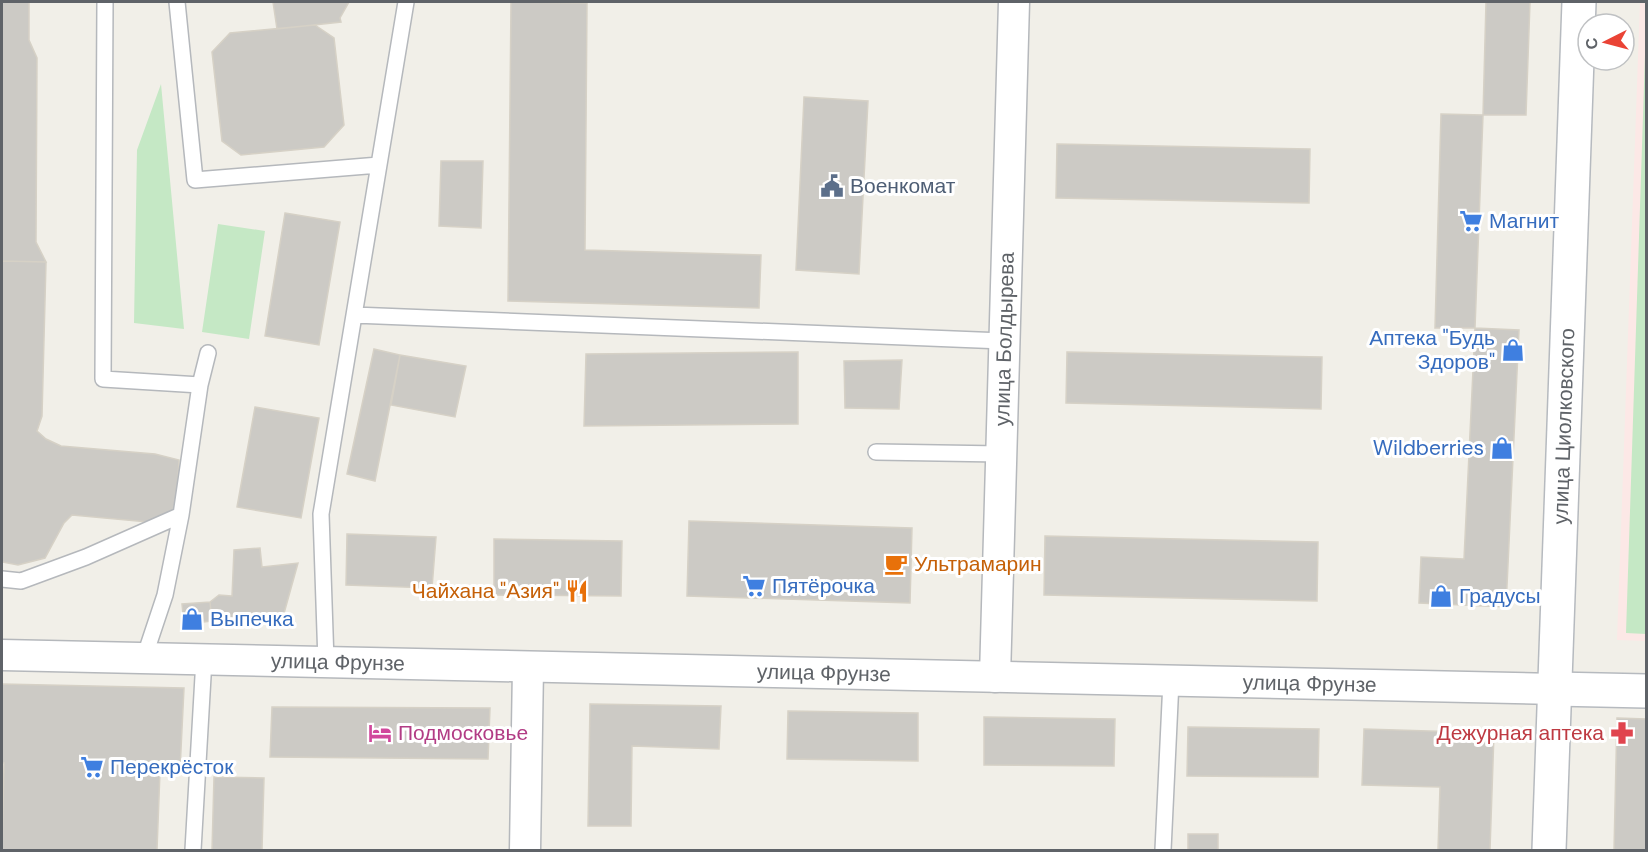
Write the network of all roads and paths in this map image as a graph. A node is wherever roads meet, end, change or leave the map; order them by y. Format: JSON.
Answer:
{"nodes":[{"id":1,"x":105,"y":2,"type":"edge"},
{"id":2,"x":177,"y":2,"type":"edge"},
{"id":3,"x":406,"y":2,"type":"edge"},
{"id":4,"x":1014,"y":2,"type":"edge"},
{"id":5,"x":1580,"y":2,"type":"edge"},
{"id":6,"x":379,"y":165,"type":"junction"},
{"id":7,"x":354,"y":315,"type":"junction"},
{"id":8,"x":1003,"y":341,"type":"junction"},
{"id":9,"x":208,"y":353,"type":"dead end"},
{"id":10,"x":200,"y":385,"type":"junction"},
{"id":11,"x":876,"y":452,"type":"dead end"},
{"id":12,"x":1001,"y":454,"type":"junction"},
{"id":13,"x":181,"y":515,"type":"junction"},
{"id":14,"x":2,"y":579,"type":"edge"},
{"id":15,"x":2,"y":655,"type":"edge"},
{"id":16,"x":144,"y":658,"type":"junction"},
{"id":17,"x":204,"y":659,"type":"junction"},
{"id":18,"x":326,"y":662,"type":"junction"},
{"id":19,"x":528,"y":667,"type":"junction"},
{"id":20,"x":995,"y":677,"type":"junction"},
{"id":21,"x":1171,"y":681,"type":"junction"},
{"id":22,"x":1555,"y":689,"type":"junction"},
{"id":23,"x":1647,"y":691,"type":"edge"},
{"id":24,"x":193,"y":850,"type":"edge"},
{"id":25,"x":525,"y":850,"type":"edge"},
{"id":26,"x":1163,"y":850,"type":"edge"},
{"id":27,"x":1549,"y":850,"type":"edge"}],
"edges":[{"from":1,"to":10,"type":"lane"},
{"from":2,"to":6,"type":"lane"},
{"from":3,"to":6,"type":"lane"},
{"from":4,"to":8,"type":"street","name":"улица Болдырева"},
{"from":5,"to":22,"type":"main road","name":"улица Циолковского"},
{"from":6,"to":7,"type":"lane"},
{"from":7,"to":8,"type":"lane"},
{"from":7,"to":18,"type":"lane"},
{"from":8,"to":12,"type":"street","name":"улица Болдырева"},
{"from":9,"to":10,"type":"lane"},
{"from":10,"to":13,"type":"lane"},
{"from":11,"to":12,"type":"lane"},
{"from":12,"to":20,"type":"street","name":"улица Болдырева"},
{"from":13,"to":14,"type":"lane"},
{"from":13,"to":16,"type":"lane"},
{"from":15,"to":16,"type":"street","name":"улица Фрунзе"},
{"from":16,"to":17,"type":"street","name":"улица Фрунзе"},
{"from":17,"to":18,"type":"street","name":"улица Фрунзе"},
{"from":17,"to":24,"type":"lane"},
{"from":18,"to":19,"type":"street","name":"улица Фрунзе"},
{"from":19,"to":20,"type":"street","name":"улица Фрунзе"},
{"from":19,"to":25,"type":"street"},
{"from":20,"to":21,"type":"street","name":"улица Фрунзе"},
{"from":21,"to":22,"type":"street","name":"улица Фрунзе"},
{"from":21,"to":26,"type":"lane"},
{"from":22,"to":23,"type":"main road","name":"улица Фрунзе"},
{"from":22,"to":27,"type":"main road","name":"улица Циолковского"}]}
